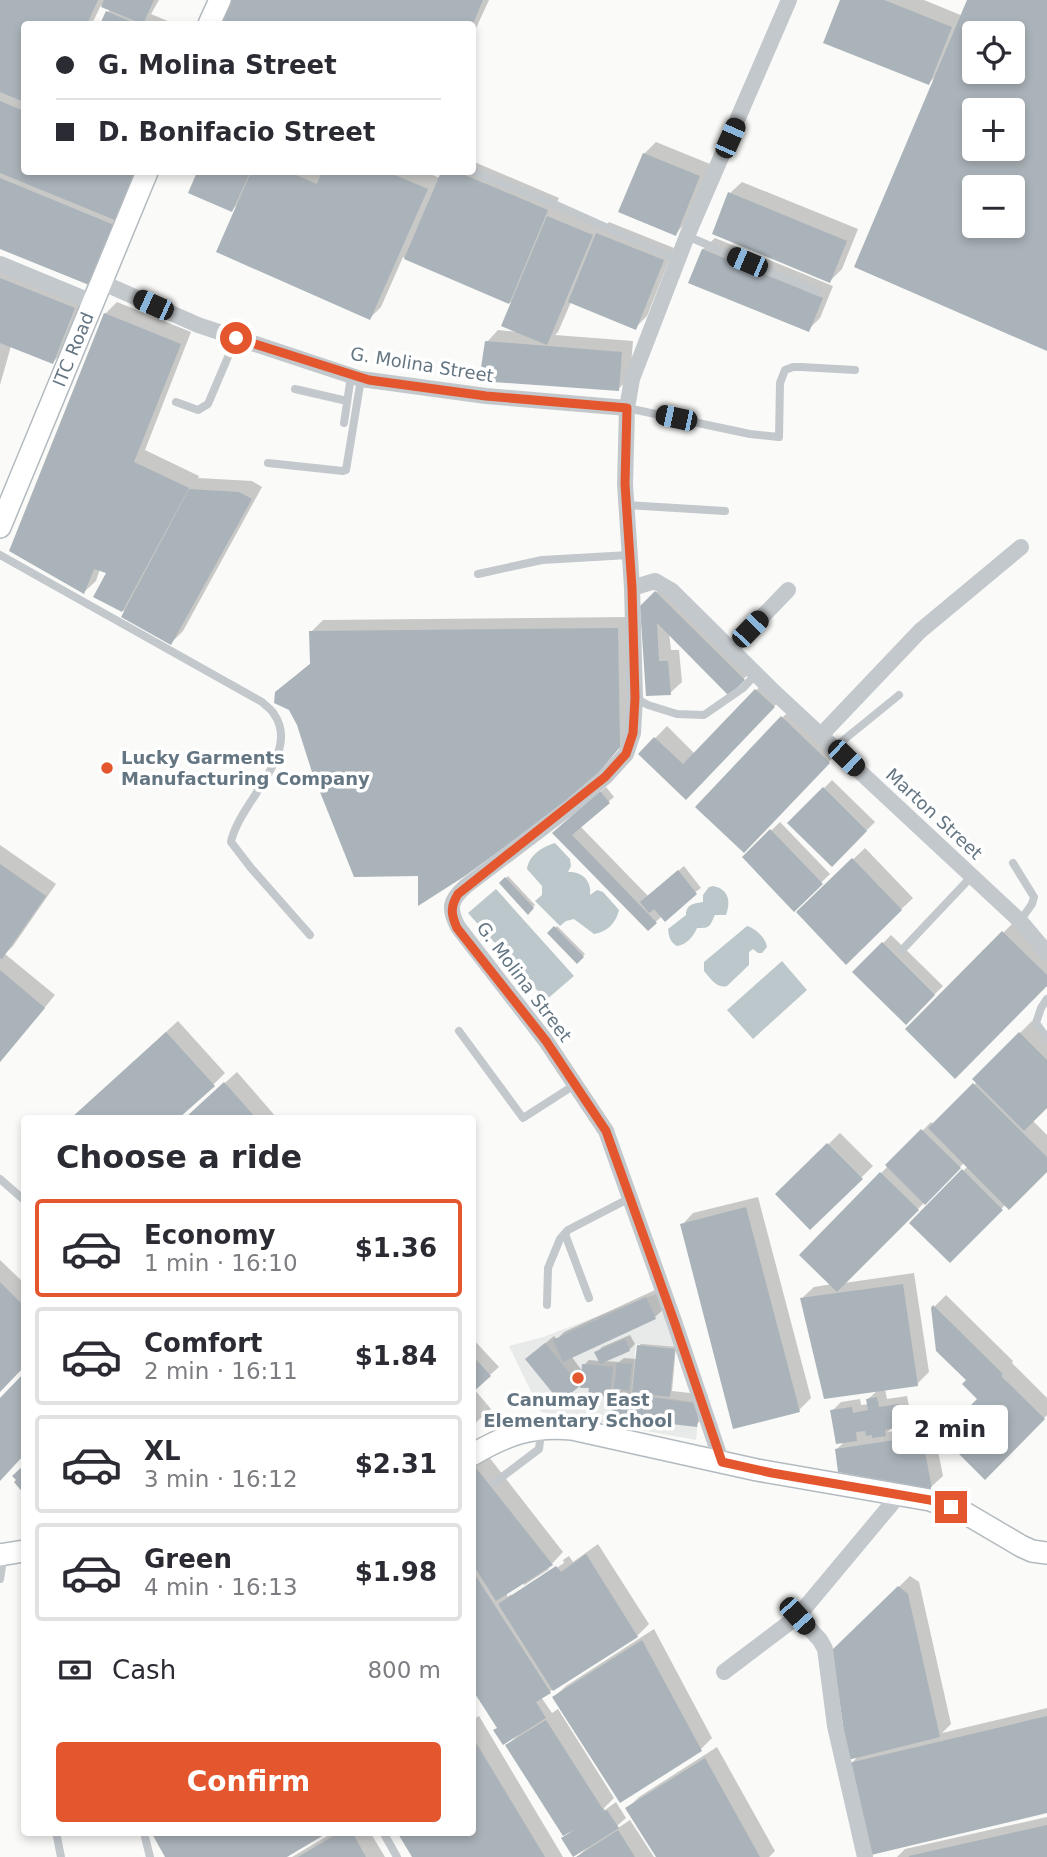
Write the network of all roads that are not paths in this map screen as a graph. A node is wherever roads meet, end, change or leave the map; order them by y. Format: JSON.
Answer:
{"nodes":[{"id":1,"x":220,"y":0,"type":"edge"},
{"id":2,"x":789,"y":0,"type":"edge"},
{"id":3,"x":210,"y":21,"type":"edge"},
{"id":4,"x":476,"y":173,"type":"edge"},
{"id":5,"x":147,"y":175,"type":"edge"},
{"id":6,"x":687,"y":236,"type":"junction"},
{"id":7,"x":679,"y":260,"type":"junction"},
{"id":8,"x":0,"y":264,"type":"edge"},
{"id":9,"x":101,"y":282,"type":"junction"},
{"id":10,"x":816,"y":291,"type":"dead end"},
{"id":11,"x":92,"y":302,"type":"junction"},
{"id":12,"x":236,"y":338,"type":"junction"},
{"id":13,"x":855,"y":370,"type":"dead end"},
{"id":14,"x":356,"y":378,"type":"junction"},
{"id":15,"x":295,"y":389,"type":"dead end"},
{"id":16,"x":347,"y":401,"type":"junction"},
{"id":17,"x":176,"y":402,"type":"dead end"},
{"id":18,"x":627,"y":408,"type":"junction"},
{"id":19,"x":344,"y":423,"type":"dead end"},
{"id":20,"x":268,"y":463,"type":"dead end"},
{"id":21,"x":626,"y":505,"type":"junction"},
{"id":22,"x":725,"y":511,"type":"dead end"},
{"id":23,"x":0,"y":527,"type":"edge"},
{"id":24,"x":1021,"y":547,"type":"dead end"},
{"id":25,"x":0,"y":555,"type":"edge"},
{"id":26,"x":629,"y":555,"type":"junction"},
{"id":27,"x":478,"y":574,"type":"dead end"},
{"id":28,"x":632,"y":588,"type":"junction"},
{"id":29,"x":788,"y":590,"type":"dead end"},
{"id":30,"x":731,"y":649,"type":"junction"},
{"id":31,"x":756,"y":674,"type":"junction"},
{"id":32,"x":899,"y":695,"type":"dead end"},
{"id":33,"x":635,"y":698,"type":"junction"},
{"id":34,"x":822,"y":734,"type":"junction"},
{"id":35,"x":835,"y":747,"type":"junction"},
{"id":36,"x":1013,"y":863,"type":"dead end"},
{"id":37,"x":972,"y":876,"type":"junction"},
{"id":38,"x":1020,"y":920,"type":"junction"},
{"id":39,"x":310,"y":935,"type":"dead end"},
{"id":40,"x":902,"y":950,"type":"dead end"},
{"id":41,"x":1047,"y":953,"type":"edge"},
{"id":42,"x":1047,"y":999,"type":"edge"},
{"id":43,"x":459,"y":1031,"type":"dead end"},
{"id":44,"x":1047,"y":1038,"type":"edge"},
{"id":45,"x":576,"y":1084,"type":"junction"},
{"id":46,"x":0,"y":1179,"type":"edge"},
{"id":47,"x":21,"y":1197,"type":"edge"},
{"id":48,"x":630,"y":1198,"type":"junction"},
{"id":49,"x":565,"y":1234,"type":"junction"},
{"id":50,"x":589,"y":1298,"type":"dead end"},
{"id":51,"x":547,"y":1306,"type":"dead end"},
{"id":52,"x":532,"y":1429,"type":"junction"},
{"id":53,"x":476,"y":1453,"type":"edge"},
{"id":54,"x":722,"y":1462,"type":"junction"},
{"id":55,"x":494,"y":1483,"type":"dead end"},
{"id":56,"x":899,"y":1495,"type":"junction"},
{"id":57,"x":10,"y":1553,"type":"edge"},
{"id":58,"x":1047,"y":1553,"type":"edge"},
{"id":59,"x":0,"y":1579,"type":"edge"},
{"id":60,"x":797,"y":1616,"type":"junction"},
{"id":61,"x":724,"y":1672,"type":"dead end"},
{"id":62,"x":57,"y":1836,"type":"edge"},
{"id":63,"x":385,"y":1836,"type":"edge"},
{"id":64,"x":145,"y":1837,"type":"dead end"},
{"id":65,"x":61,"y":1857,"type":"edge"},
{"id":66,"x":150,"y":1857,"type":"edge"},
{"id":67,"x":397,"y":1857,"type":"edge"},
{"id":68,"x":865,"y":1857,"type":"edge"}],
"edges":[{"from":1,"to":3,"type":"main road"},
{"from":2,"to":6,"type":"street","name":"G. Molina Street"},
{"from":4,"to":7,"type":"lane"},
{"from":5,"to":9,"type":"main road","name":"ITC Road"},
{"from":6,"to":7,"type":"street","name":"G. Molina Street"},
{"from":6,"to":10,"type":"lane"},
{"from":7,"to":18,"type":"street","name":"G. Molina Street"},
{"from":8,"to":11,"type":"street"},
{"from":9,"to":11,"type":"main road","name":"ITC Road"},
{"from":9,"to":12,"type":"street","name":"G. Molina Street"},
{"from":11,"to":23,"type":"main road","name":"ITC Road"},
{"from":12,"to":14,"type":"street","name":"G. Molina Street"},
{"from":12,"to":17,"type":"lane"},
{"from":13,"to":18,"type":"lane"},
{"from":14,"to":16,"type":"lane"},
{"from":14,"to":18,"type":"street","name":"G. Molina Street"},
{"from":14,"to":20,"type":"lane"},
{"from":15,"to":16,"type":"lane"},
{"from":16,"to":19,"type":"lane"},
{"from":18,"to":21,"type":"street","name":"G. Molina Street"},
{"from":21,"to":22,"type":"lane"},
{"from":21,"to":26,"type":"street","name":"G. Molina Street"},
{"from":24,"to":34,"type":"street"},
{"from":25,"to":39,"type":"lane"},
{"from":26,"to":27,"type":"lane"},
{"from":26,"to":28,"type":"street","name":"G. Molina Street"},
{"from":28,"to":30,"type":"street","name":"Marton Street"},
{"from":28,"to":33,"type":"street","name":"G. Molina Street"},
{"from":29,"to":30,"type":"street"},
{"from":30,"to":31,"type":"street","name":"Marton Street"},
{"from":31,"to":33,"type":"lane"},
{"from":31,"to":34,"type":"street","name":"Marton Street"},
{"from":32,"to":35,"type":"lane"},
{"from":33,"to":45,"type":"street","name":"G. Molina Street"},
{"from":34,"to":35,"type":"street","name":"Marton Street"},
{"from":35,"to":37,"type":"street","name":"Marton Street"},
{"from":36,"to":38,"type":"lane"},
{"from":37,"to":38,"type":"street","name":"Marton Street"},
{"from":37,"to":40,"type":"lane"},
{"from":38,"to":41,"type":"street","name":"Marton Street"},
{"from":42,"to":44,"type":"lane"},
{"from":43,"to":45,"type":"lane"},
{"from":45,"to":48,"type":"street","name":"G. Molina Street"},
{"from":46,"to":47,"type":"lane"},
{"from":48,"to":49,"type":"lane"},
{"from":48,"to":54,"type":"street","name":"G. Molina Street"},
{"from":49,"to":50,"type":"lane"},
{"from":49,"to":51,"type":"lane"},
{"from":52,"to":53,"type":"main road"},
{"from":52,"to":54,"type":"main road"},
{"from":52,"to":55,"type":"lane"},
{"from":54,"to":56,"type":"main road"},
{"from":56,"to":58,"type":"main road"},
{"from":56,"to":60,"type":"street"},
{"from":57,"to":59,"type":"lane"},
{"from":60,"to":61,"type":"street"},
{"from":60,"to":68,"type":"street"},
{"from":62,"to":65,"type":"lane"},
{"from":63,"to":67,"type":"lane"},
{"from":64,"to":66,"type":"lane"}]}
